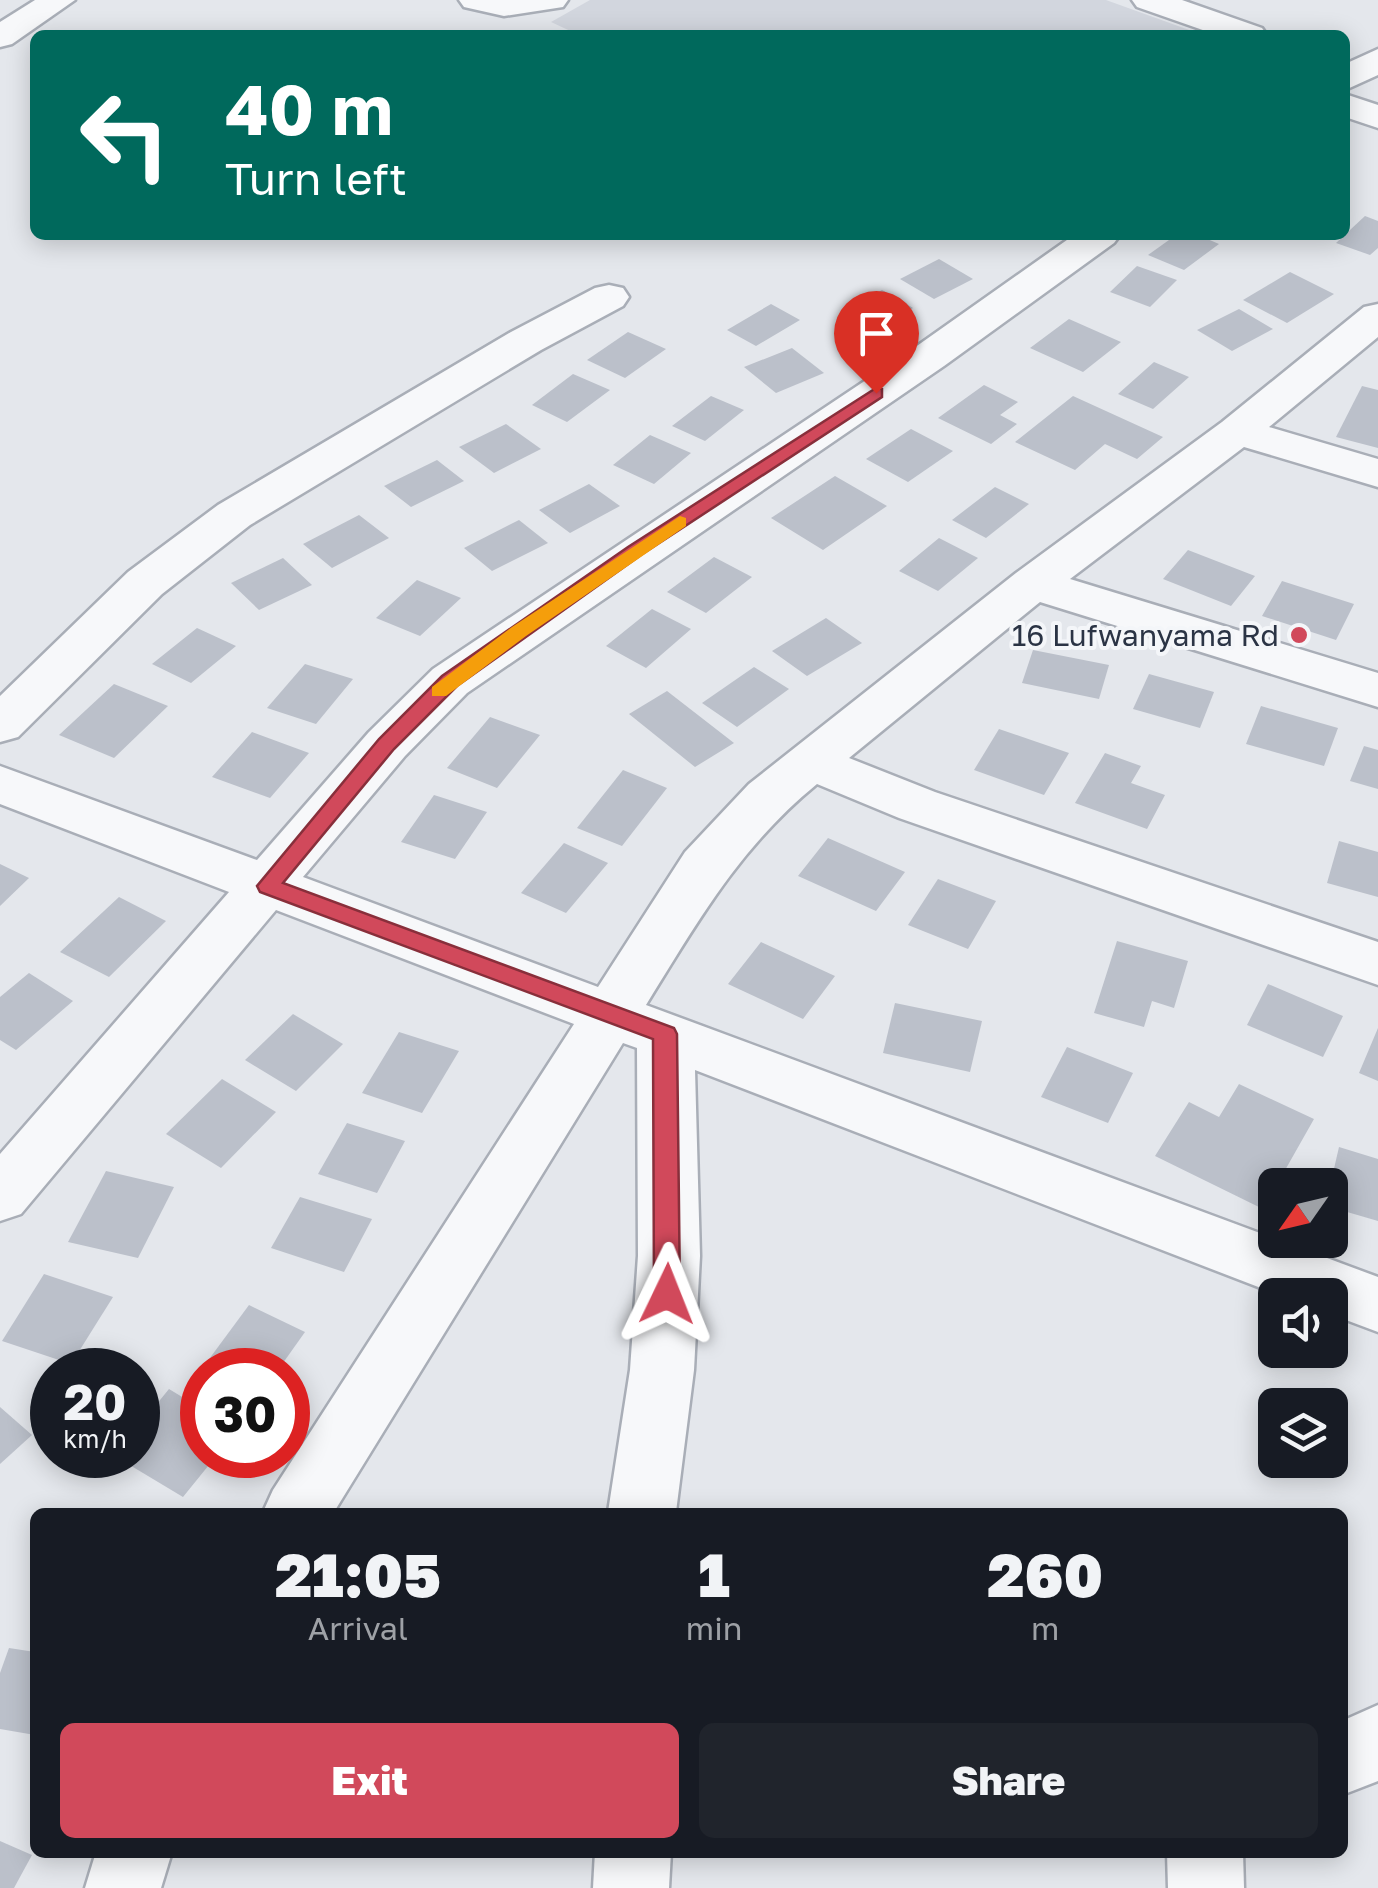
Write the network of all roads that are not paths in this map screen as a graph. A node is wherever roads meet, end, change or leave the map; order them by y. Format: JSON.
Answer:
{"nodes":[{"id":1,"x":58,"y":0,"type":"edge"},
{"id":2,"x":476,"y":0,"type":"edge"},
{"id":3,"x":551,"y":0,"type":"edge"},
{"id":4,"x":1149,"y":0,"type":"edge"},
{"id":5,"x":1236,"y":30,"type":"edge"},
{"id":6,"x":0,"y":37,"type":"edge"},
{"id":7,"x":1354,"y":77,"type":"edge"},
{"id":8,"x":1378,"y":117,"type":"edge"},
{"id":9,"x":1093,"y":240,"type":"edge"},
{"id":10,"x":609,"y":297,"type":"dead end"},
{"id":11,"x":1378,"y":316,"type":"edge"},
{"id":12,"x":1237,"y":432,"type":"junction"},
{"id":13,"x":1378,"y":472,"type":"edge"},
{"id":14,"x":1033,"y":584,"type":"junction"},
{"id":15,"x":1378,"y":690,"type":"edge"},
{"id":16,"x":0,"y":725,"type":"edge"},
{"id":17,"x":813,"y":763,"type":"junction"},
{"id":18,"x":0,"y":784,"type":"edge"},
{"id":19,"x":268,"y":886,"type":"junction"},
{"id":20,"x":1378,"y":964,"type":"edge"},
{"id":21,"x":637,"y":1025,"type":"junction"},
{"id":22,"x":0,"y":1196,"type":"edge"},
{"id":23,"x":1378,"y":1305,"type":"edge"},
{"id":24,"x":300,"y":1508,"type":"edge"},
{"id":25,"x":643,"y":1508,"type":"edge"},
{"id":26,"x":1378,"y":1741,"type":"edge"},
{"id":27,"x":1348,"y":1756,"type":"edge"},
{"id":28,"x":132,"y":1858,"type":"edge"},
{"id":29,"x":634,"y":1858,"type":"edge"},
{"id":30,"x":1205,"y":1858,"type":"edge"},
{"id":31,"x":123,"y":1888,"type":"edge"},
{"id":32,"x":631,"y":1888,"type":"edge"},
{"id":33,"x":1206,"y":1888,"type":"edge"}],
"edges":[{"from":1,"to":6,"type":"street"},
{"from":2,"to":3,"type":"street"},
{"from":4,"to":5,"type":"street"},
{"from":7,"to":8,"type":"street"},
{"from":9,"to":19,"type":"street"},
{"from":10,"to":16,"type":"street"},
{"from":11,"to":12,"type":"street"},
{"from":12,"to":13,"type":"street"},
{"from":12,"to":14,"type":"street"},
{"from":14,"to":15,"type":"street"},
{"from":14,"to":17,"type":"street"},
{"from":17,"to":20,"type":"street"},
{"from":17,"to":21,"type":"street"},
{"from":18,"to":19,"type":"street"},
{"from":19,"to":21,"type":"street"},
{"from":19,"to":22,"type":"street"},
{"from":21,"to":23,"type":"street"},
{"from":21,"to":24,"type":"street"},
{"from":21,"to":25,"type":"street"},
{"from":26,"to":27,"type":"street"},
{"from":28,"to":31,"type":"street"},
{"from":29,"to":32,"type":"street"},
{"from":30,"to":33,"type":"street"}]}
